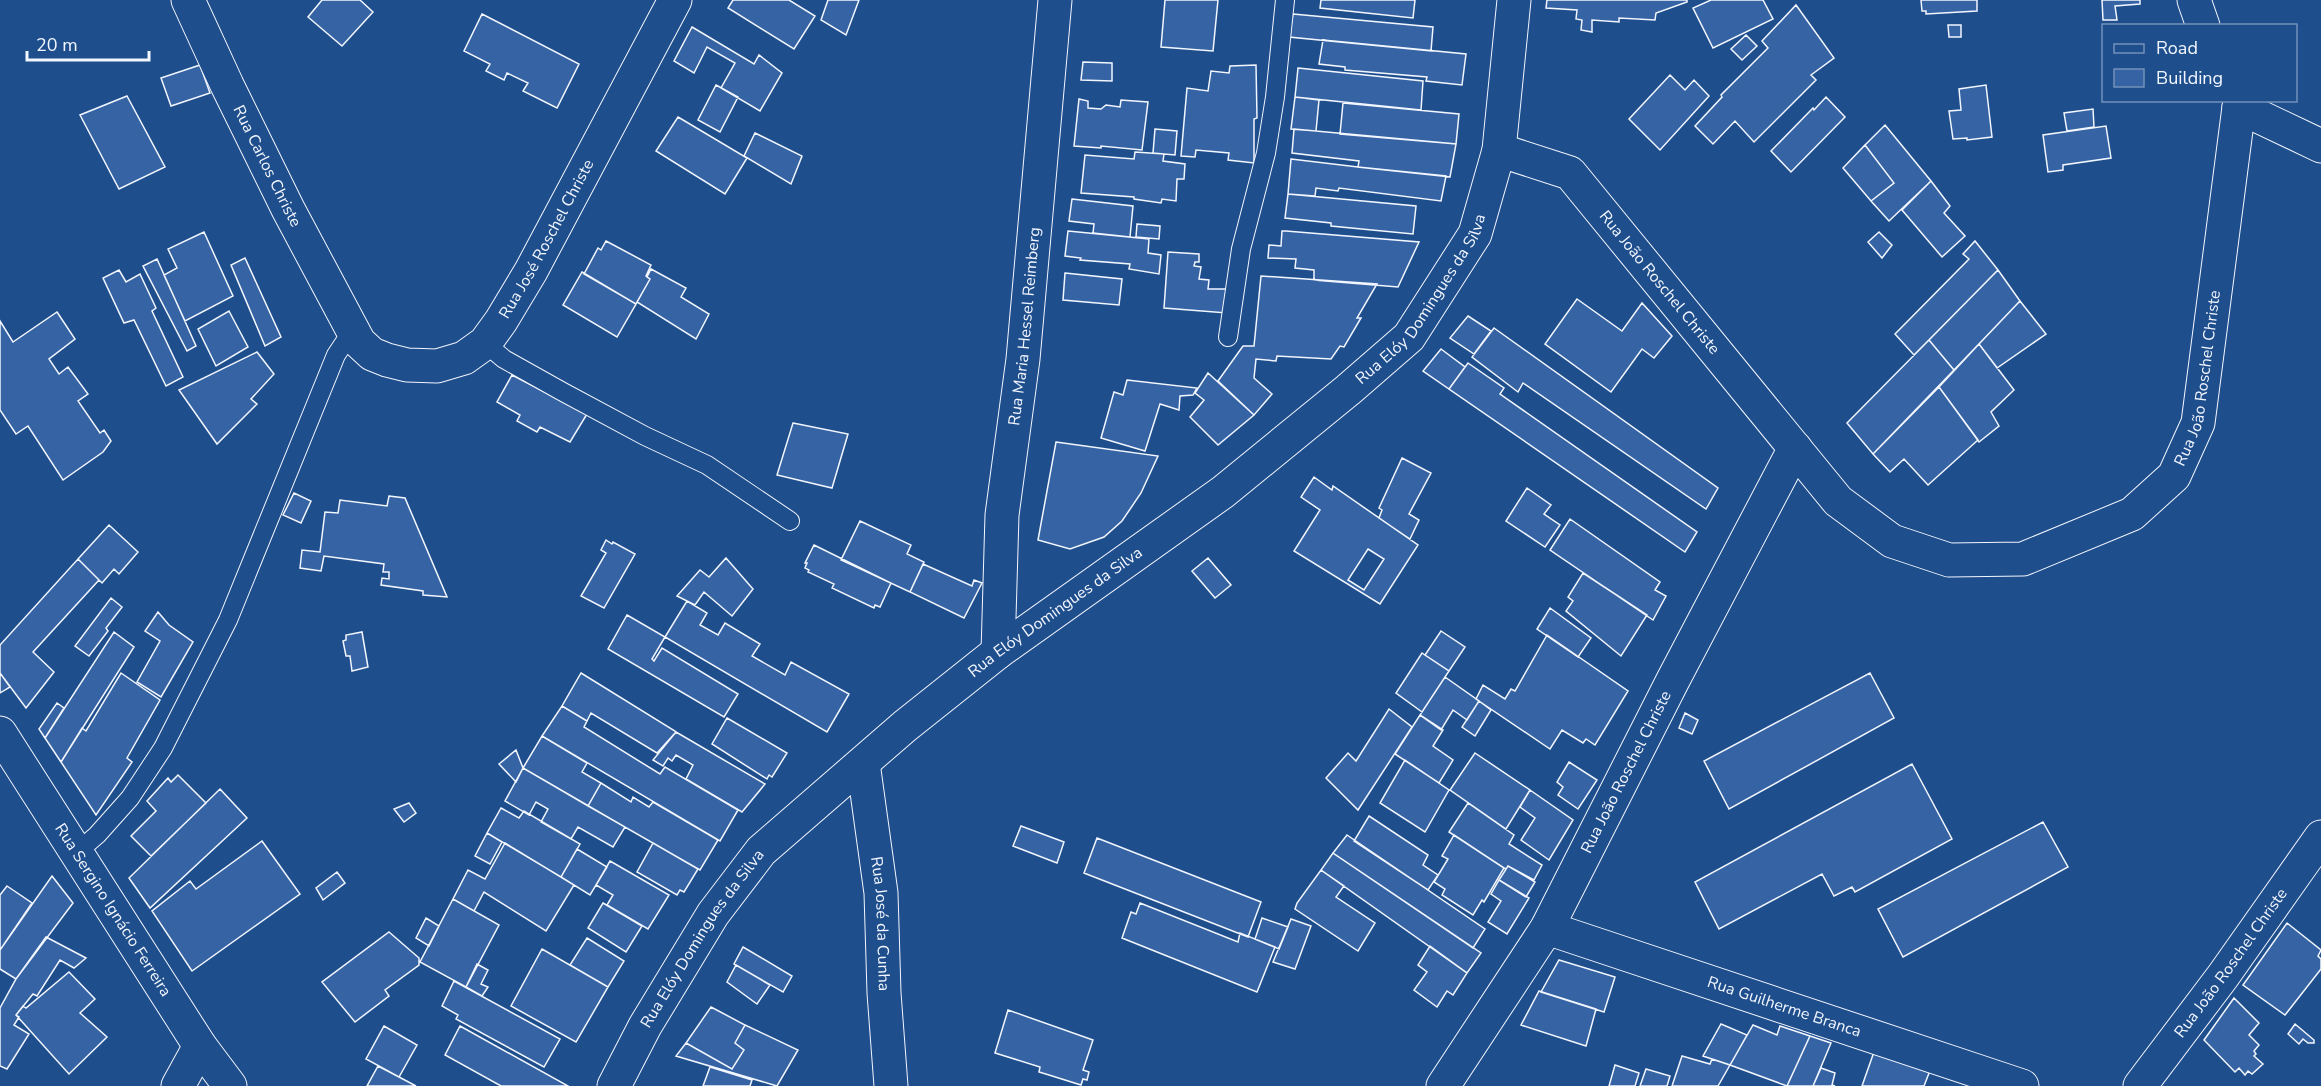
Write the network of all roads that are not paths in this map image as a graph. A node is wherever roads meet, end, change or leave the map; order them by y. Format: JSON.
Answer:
{"nodes":[{"id":1,"x":188,"y":0,"type":"edge"},
{"id":2,"x":675,"y":0,"type":"edge"},
{"id":3,"x":1056,"y":0,"type":"edge"},
{"id":4,"x":1285,"y":0,"type":"edge"},
{"id":5,"x":1514,"y":0,"type":"edge"},
{"id":6,"x":2194,"y":0,"type":"edge"},
{"id":7,"x":2202,"y":24,"type":"edge"},
{"id":8,"x":2237,"y":104,"type":"edge"},
{"id":9,"x":2321,"y":146,"type":"edge"},
{"id":10,"x":1499,"y":150,"type":"junction"},
{"id":11,"x":352,"y":331,"type":"junction"},
{"id":12,"x":1228,"y":338,"type":"dead end"},
{"id":13,"x":485,"y":343,"type":"junction"},
{"id":14,"x":1795,"y":448,"type":"junction"},
{"id":15,"x":790,"y":521,"type":"dead end"},
{"id":16,"x":998,"y":652,"type":"junction"},
{"id":17,"x":0,"y":733,"type":"edge"},
{"id":18,"x":863,"y":764,"type":"junction"},
{"id":19,"x":2321,"y":837,"type":"edge"},
{"id":20,"x":75,"y":854,"type":"junction"},
{"id":21,"x":1547,"y":928,"type":"junction"},
{"id":22,"x":200,"y":1046,"type":"junction"},
{"id":23,"x":178,"y":1086,"type":"edge"},
{"id":24,"x":230,"y":1086,"type":"edge"},
{"id":25,"x":614,"y":1086,"type":"edge"},
{"id":26,"x":891,"y":1086,"type":"edge"},
{"id":27,"x":1443,"y":1086,"type":"edge"},
{"id":28,"x":2022,"y":1086,"type":"edge"},
{"id":29,"x":2140,"y":1086,"type":"edge"}],
"edges":[{"from":1,"to":11,"type":"street","name":"Rua Carlos Christe"},
{"from":2,"to":13,"type":"street","name":"Rua José Roschel Christe"},
{"from":3,"to":16,"type":"street","name":"Rua Maria Hessel Reimberg"},
{"from":4,"to":12,"type":"lane"},
{"from":5,"to":10,"type":"street","name":"Rua Elóy Domingues da Silva"},
{"from":6,"to":7,"type":"street"},
{"from":8,"to":9,"type":"street","name":"Rua João Roschel Christe"},
{"from":8,"to":14,"type":"street","name":"Rua João Roschel Christe"},
{"from":10,"to":14,"type":"street","name":"Rua João Roschel Christe"},
{"from":10,"to":16,"type":"street","name":"Rua Elóy Domingues da Silva"},
{"from":11,"to":13,"type":"street","name":"Rua José Roschel Christe"},
{"from":11,"to":20,"type":"lane"},
{"from":13,"to":15,"type":"lane"},
{"from":14,"to":21,"type":"street","name":"Rua João Roschel Christe"},
{"from":16,"to":18,"type":"street","name":"Rua Elóy Domingues da Silva"},
{"from":17,"to":20,"type":"street","name":"Rua Sergino Ignácio Ferreira"},
{"from":18,"to":25,"type":"street","name":"Rua Elóy Domingues da Silva"},
{"from":18,"to":26,"type":"street","name":"Rua José da Cunha"},
{"from":19,"to":29,"type":"street","name":"Rua João Roschel Christe"},
{"from":20,"to":22,"type":"street","name":"Rua Sergino Ignácio Ferreira"},
{"from":21,"to":27,"type":"street","name":"Rua João Roschel Christe"},
{"from":21,"to":28,"type":"street","name":"Rua Guilherme Branca"},
{"from":22,"to":23,"type":"street"},
{"from":22,"to":24,"type":"street","name":"Rua Sergino Ignácio Ferreira"}]}
